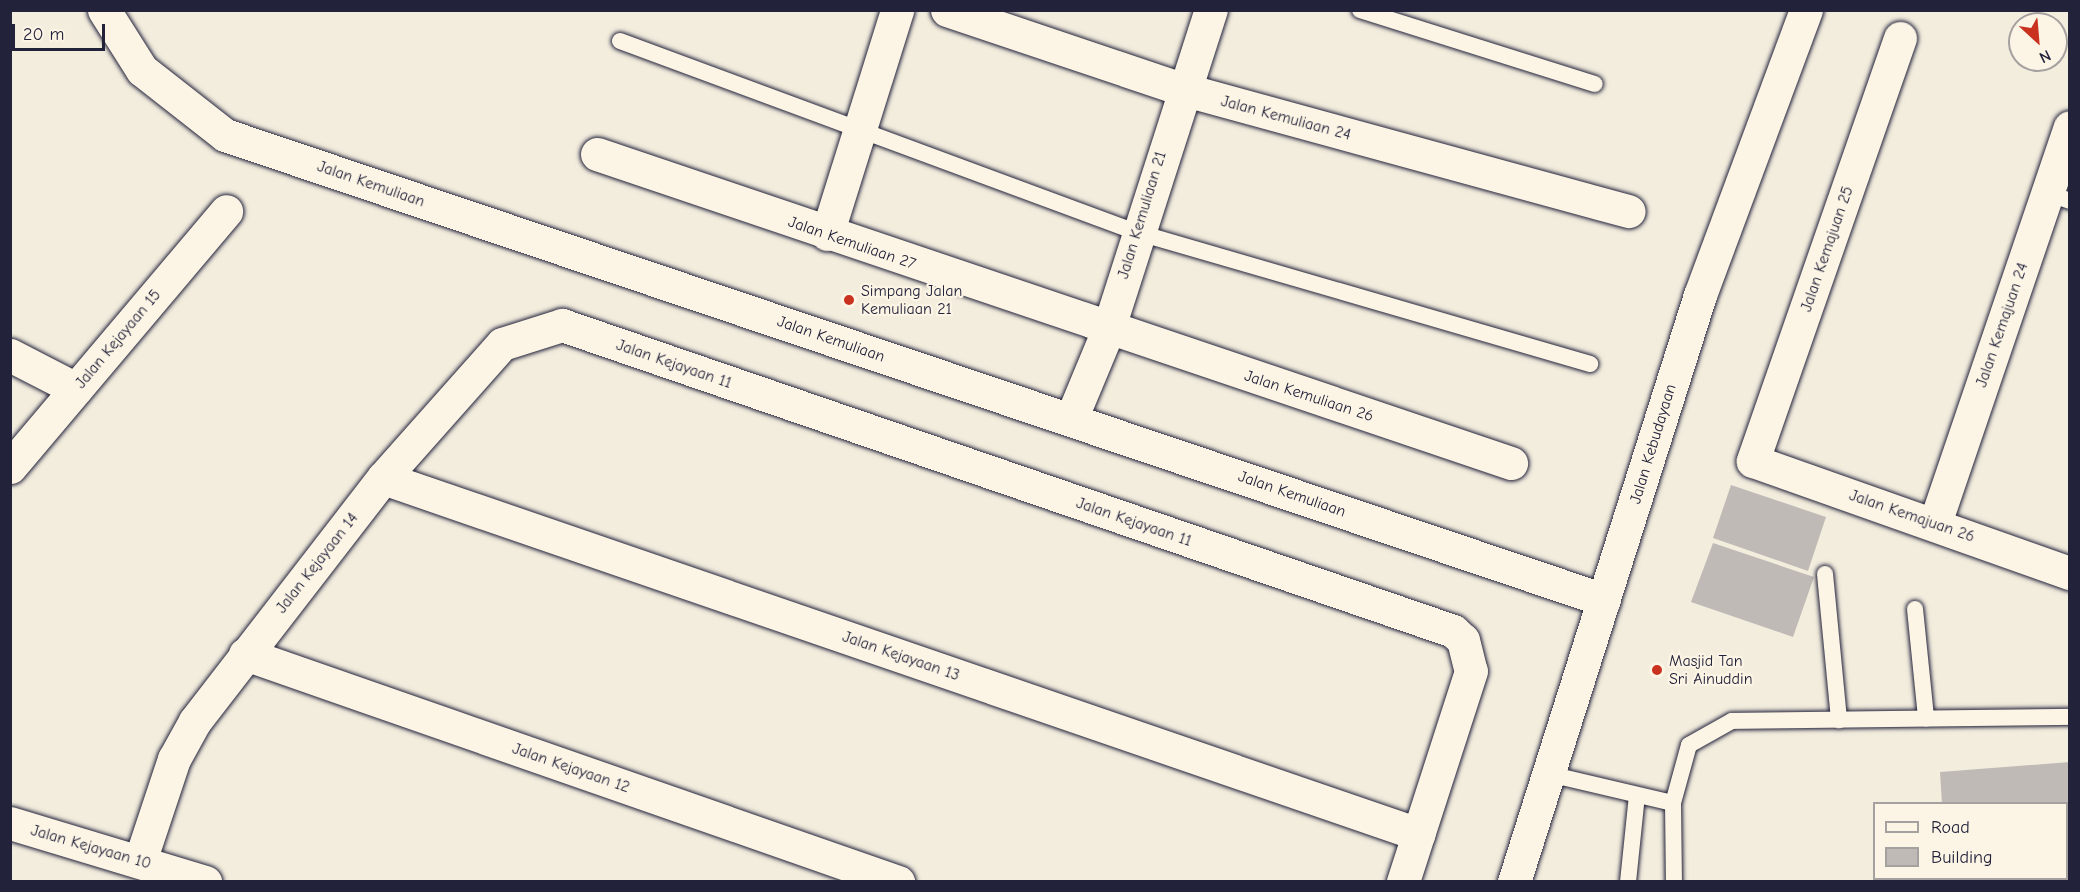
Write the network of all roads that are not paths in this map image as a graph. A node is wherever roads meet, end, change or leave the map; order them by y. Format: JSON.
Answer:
{"nodes":[{"id":1,"x":104,"y":10,"type":"edge"},
{"id":2,"x":897,"y":10,"type":"edge"},
{"id":3,"x":947,"y":10,"type":"edge"},
{"id":4,"x":1210,"y":10,"type":"edge"},
{"id":5,"x":1360,"y":10,"type":"edge"},
{"id":6,"x":1806,"y":10,"type":"edge"},
{"id":7,"x":1900,"y":38,"type":"dead end"},
{"id":8,"x":620,"y":41,"type":"dead end"},
{"id":9,"x":1595,"y":84,"type":"dead end"},
{"id":10,"x":1182,"y":89,"type":"junction"},
{"id":11,"x":2070,"y":126,"type":"edge"},
{"id":12,"x":857,"y":129,"type":"junction"},
{"id":13,"x":597,"y":154,"type":"dead end"},
{"id":14,"x":2058,"y":197,"type":"edge"},
{"id":15,"x":1629,"y":211,"type":"dead end"},
{"id":16,"x":226,"y":212,"type":"dead end"},
{"id":17,"x":1136,"y":232,"type":"junction"},
{"id":18,"x":827,"y":234,"type":"junction"},
{"id":19,"x":562,"y":325,"type":"joint"},
{"id":20,"x":1108,"y":330,"type":"junction"},
{"id":21,"x":10,"y":355,"type":"edge"},
{"id":22,"x":1590,"y":364,"type":"dead end"},
{"id":23,"x":76,"y":388,"type":"junction"},
{"id":24,"x":1071,"y":419,"type":"junction"},
{"id":25,"x":1753,"y":461,"type":"joint"},
{"id":26,"x":1511,"y":463,"type":"dead end"},
{"id":27,"x":10,"y":467,"type":"edge"},
{"id":28,"x":383,"y":478,"type":"junction"},
{"id":29,"x":1935,"y":523,"type":"junction"},
{"id":30,"x":2070,"y":573,"type":"edge"},
{"id":31,"x":1825,"y":574,"type":"dead end"},
{"id":32,"x":1604,"y":600,"type":"junction"},
{"id":33,"x":1915,"y":609,"type":"dead end"},
{"id":34,"x":245,"y":654,"type":"junction"},
{"id":35,"x":2070,"y":717,"type":"edge"},
{"id":36,"x":1926,"y":718,"type":"junction"},
{"id":37,"x":1839,"y":720,"type":"junction"},
{"id":38,"x":1549,"y":774,"type":"junction"},
{"id":39,"x":1637,"y":795,"type":"junction"},
{"id":40,"x":1673,"y":803,"type":"junction"},
{"id":41,"x":10,"y":823,"type":"edge"},
{"id":42,"x":1418,"y":834,"type":"junction"},
{"id":43,"x":140,"y":861,"type":"junction"},
{"id":44,"x":205,"y":882,"type":"edge"},
{"id":45,"x":898,"y":882,"type":"edge"},
{"id":46,"x":1403,"y":882,"type":"edge"},
{"id":47,"x":1514,"y":882,"type":"edge"},
{"id":48,"x":1628,"y":882,"type":"edge"},
{"id":49,"x":1674,"y":882,"type":"edge"}],
"edges":[{"from":1,"to":24,"type":"street","name":"Jalan Kemuliaan"},
{"from":2,"to":12,"type":"street"},
{"from":3,"to":10,"type":"street","name":"Jalan Kemuliaan 24"},
{"from":4,"to":10,"type":"street","name":"Jalan Kemuliaan 21"},
{"from":5,"to":9,"type":"lane"},
{"from":6,"to":32,"type":"street","name":"Jalan Kebudayaan"},
{"from":7,"to":25,"type":"street","name":"Jalan Kemajuan 25"},
{"from":8,"to":12,"type":"lane"},
{"from":10,"to":15,"type":"street","name":"Jalan Kemuliaan 24"},
{"from":10,"to":17,"type":"street","name":"Jalan Kemuliaan 21"},
{"from":11,"to":14,"type":"street","name":"Jalan Kemajuan 24"},
{"from":12,"to":17,"type":"lane"},
{"from":12,"to":18,"type":"street"},
{"from":13,"to":18,"type":"street","name":"Jalan Kemuliaan 27"},
{"from":14,"to":29,"type":"street","name":"Jalan Kemajuan 24"},
{"from":16,"to":23,"type":"street","name":"Jalan Kejayaan 15"},
{"from":17,"to":20,"type":"street","name":"Jalan Kemuliaan 21"},
{"from":17,"to":22,"type":"lane"},
{"from":18,"to":20,"type":"street","name":"Jalan Kemuliaan 27"},
{"from":19,"to":28,"type":"street","name":"Jalan Kejayaan 14"},
{"from":19,"to":42,"type":"street","name":"Jalan Kejayaan 11"},
{"from":20,"to":24,"type":"street","name":"Jalan Kemuliaan 21"},
{"from":20,"to":26,"type":"street","name":"Jalan Kemuliaan 26"},
{"from":21,"to":23,"type":"street"},
{"from":23,"to":27,"type":"street","name":"Jalan Kejayaan 15"},
{"from":24,"to":32,"type":"street","name":"Jalan Kemuliaan"},
{"from":25,"to":29,"type":"street","name":"Jalan Kemajuan 26"},
{"from":28,"to":34,"type":"street","name":"Jalan Kejayaan 14"},
{"from":28,"to":42,"type":"street","name":"Jalan Kejayaan 13"},
{"from":29,"to":30,"type":"street","name":"Jalan Kemajuan 26"},
{"from":31,"to":37,"type":"lane"},
{"from":32,"to":38,"type":"street","name":"Jalan Kebudayaan"},
{"from":33,"to":36,"type":"lane"},
{"from":34,"to":43,"type":"street","name":"Jalan Kejayaan 14"},
{"from":34,"to":45,"type":"street","name":"Jalan Kejayaan 12"},
{"from":35,"to":36,"type":"lane"},
{"from":36,"to":37,"type":"lane"},
{"from":37,"to":40,"type":"lane"},
{"from":38,"to":39,"type":"lane"},
{"from":38,"to":47,"type":"street","name":"Jalan Kebudayaan"},
{"from":39,"to":40,"type":"lane"},
{"from":39,"to":48,"type":"lane"},
{"from":40,"to":49,"type":"lane"},
{"from":41,"to":43,"type":"street","name":"Jalan Kejayaan 10"},
{"from":42,"to":46,"type":"street","name":"Jalan Kejayaan 11"},
{"from":43,"to":44,"type":"street","name":"Jalan Kejayaan 10"}]}
